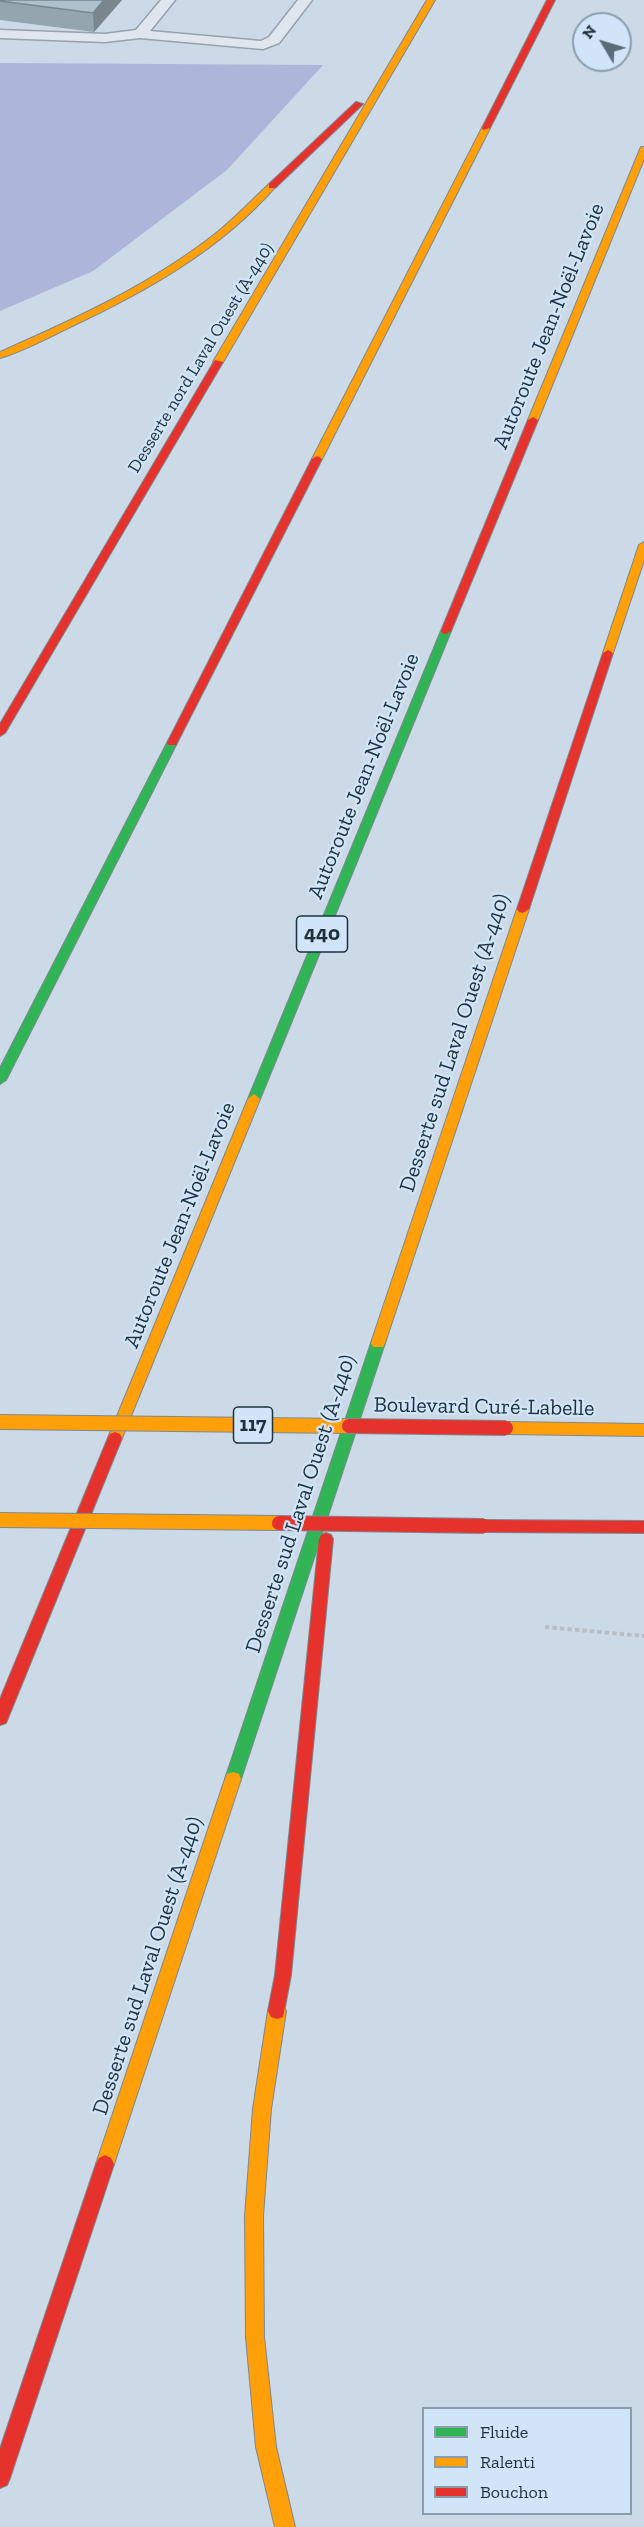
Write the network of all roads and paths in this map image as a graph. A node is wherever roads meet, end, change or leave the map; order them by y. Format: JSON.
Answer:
{"nodes":[{"id":1,"x":168,"y":0,"type":"edge"},
{"id":2,"x":304,"y":0,"type":"edge"},
{"id":3,"x":431,"y":0,"type":"edge"},
{"id":4,"x":551,"y":0,"type":"edge"},
{"id":5,"x":0,"y":34,"type":"edge"},
{"id":6,"x":140,"y":34,"type":"junction"},
{"id":7,"x":386,"y":79,"type":"junction"},
{"id":8,"x":644,"y":149,"type":"edge"},
{"id":9,"x":0,"y":355,"type":"edge"},
{"id":10,"x":644,"y":545,"type":"edge"},
{"id":11,"x":0,"y":733,"type":"edge"},
{"id":12,"x":0,"y":1080,"type":"edge"},
{"id":13,"x":0,"y":1422,"type":"edge"},
{"id":14,"x":644,"y":1430,"type":"edge"},
{"id":15,"x":332,"y":1477,"type":"junction"},
{"id":16,"x":0,"y":1520,"type":"edge"},
{"id":17,"x":574,"y":1526,"type":"junction"},
{"id":18,"x":644,"y":1527,"type":"edge"},
{"id":19,"x":624,"y":1542,"type":"dead end"},
{"id":20,"x":545,"y":1627,"type":"dead end"},
{"id":21,"x":644,"y":1636,"type":"edge"},
{"id":22,"x":0,"y":1718,"type":"edge"},
{"id":23,"x":0,"y":2478,"type":"edge"},
{"id":24,"x":285,"y":2527,"type":"edge"}],
"edges":[{"from":1,"to":6,"type":"lane"},
{"from":2,"to":6,"type":"lane"},
{"from":3,"to":7,"type":"main road","name":"Desserte nord Laval Ouest (A-440)"},
{"from":4,"to":12,"type":"main road"},
{"from":5,"to":6,"type":"lane"},
{"from":7,"to":9,"type":"main road"},
{"from":7,"to":11,"type":"main road","name":"Desserte nord Laval Ouest (A-440)"},
{"from":8,"to":22,"type":"main road","name":"Autoroute Jean-Noël-Lavoie","number":"440"},
{"from":10,"to":15,"type":"main road","name":"Desserte sud Laval Ouest (A-440)"},
{"from":13,"to":14,"type":"main road","name":"Boulevard Curé-Labelle","number":"117","bridge":true},
{"from":15,"to":23,"type":"main road","name":"Desserte sud Laval Ouest (A-440)"},
{"from":15,"to":24,"type":"main road"},
{"from":16,"to":17,"type":"main road","bridge":true},
{"from":17,"to":18,"type":"main road"},
{"from":17,"to":19,"type":"main road"},
{"from":20,"to":21,"type":"path"}]}
